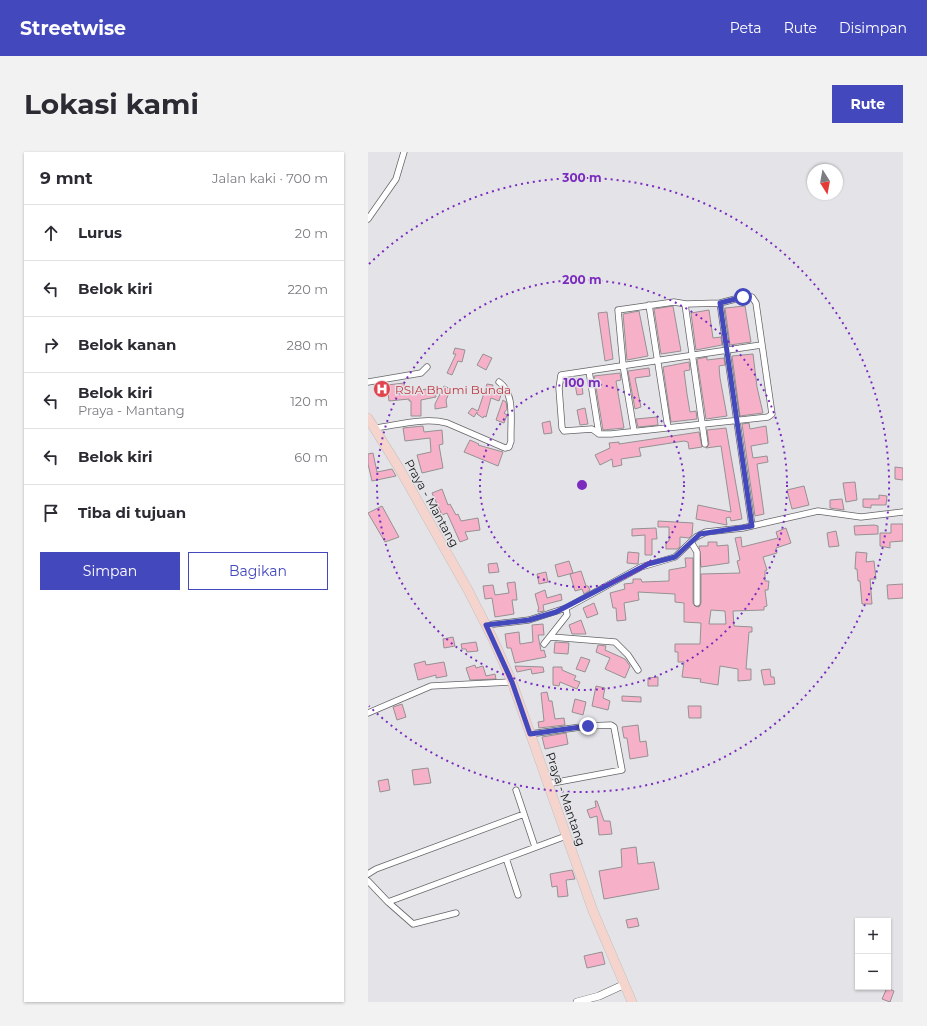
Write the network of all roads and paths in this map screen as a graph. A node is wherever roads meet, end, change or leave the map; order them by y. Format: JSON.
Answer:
{"nodes":[{"id":1,"x":404,"y":152,"type":"edge"},
{"id":2,"x":368,"y":219,"type":"edge"},
{"id":3,"x":720,"y":303,"type":"junction"},
{"id":4,"x":685,"y":304,"type":"junction"},
{"id":5,"x":649,"y":305,"type":"junction"},
{"id":6,"x":761,"y":345,"type":"junction"},
{"id":7,"x":727,"y":350,"type":"junction"},
{"id":8,"x":692,"y":355,"type":"junction"},
{"id":9,"x":657,"y":360,"type":"junction"},
{"id":10,"x":623,"y":365,"type":"junction"},
{"id":11,"x":427,"y":367,"type":"dead end"},
{"id":12,"x":589,"y":371,"type":"junction"},
{"id":13,"x":368,"y":382,"type":"edge"},
{"id":14,"x":498,"y":382,"type":"dead end"},
{"id":15,"x":368,"y":418,"type":"edge"},
{"id":16,"x":737,"y":420,"type":"junction"},
{"id":17,"x":702,"y":423,"type":"junction"},
{"id":18,"x":375,"y":428,"type":"junction"},
{"id":19,"x":668,"y":428,"type":"junction"},
{"id":20,"x":634,"y":431,"type":"junction"},
{"id":21,"x":599,"y":434,"type":"junction"},
{"id":22,"x":704,"y":444,"type":"dead end"},
{"id":23,"x":903,"y":512,"type":"edge"},
{"id":24,"x":752,"y":526,"type":"junction"},
{"id":25,"x":690,"y":542,"type":"junction"},
{"id":26,"x":697,"y":603,"type":"dead end"},
{"id":27,"x":566,"y":608,"type":"junction"},
{"id":28,"x":486,"y":625,"type":"junction"},
{"id":29,"x":551,"y":637,"type":"junction"},
{"id":30,"x":544,"y":644,"type":"dead end"},
{"id":31,"x":638,"y":670,"type":"dead end"},
{"id":32,"x":512,"y":682,"type":"junction"},
{"id":33,"x":368,"y":713,"type":"edge"},
{"id":34,"x":530,"y":734,"type":"junction"},
{"id":35,"x":546,"y":784,"type":"junction"},
{"id":36,"x":516,"y":790,"type":"dead end"},
{"id":37,"x":524,"y":814,"type":"junction"},
{"id":38,"x":566,"y":836,"type":"junction"},
{"id":39,"x":535,"y":847,"type":"junction"},
{"id":40,"x":506,"y":858,"type":"junction"},
{"id":41,"x":368,"y":874,"type":"edge"},
{"id":42,"x":368,"y":881,"type":"edge"},
{"id":43,"x":518,"y":896,"type":"dead end"},
{"id":44,"x":388,"y":902,"type":"junction"},
{"id":45,"x":456,"y":913,"type":"dead end"},
{"id":46,"x":623,"y":985,"type":"junction"},
{"id":47,"x":577,"y":1002,"type":"edge"},
{"id":48,"x":632,"y":1002,"type":"edge"}],
"edges":[{"from":1,"to":2,"type":"street"},
{"from":3,"to":4,"type":"street"},
{"from":3,"to":6,"type":"street"},
{"from":3,"to":7,"type":"street"},
{"from":4,"to":5,"type":"street"},
{"from":4,"to":8,"type":"street"},
{"from":5,"to":9,"type":"street"},
{"from":5,"to":10,"type":"street"},
{"from":6,"to":7,"type":"street"},
{"from":6,"to":16,"type":"street"},
{"from":7,"to":8,"type":"street"},
{"from":7,"to":16,"type":"street"},
{"from":8,"to":9,"type":"street"},
{"from":8,"to":17,"type":"street"},
{"from":9,"to":10,"type":"street"},
{"from":9,"to":19,"type":"street"},
{"from":10,"to":12,"type":"street"},
{"from":10,"to":20,"type":"street"},
{"from":11,"to":13,"type":"street"},
{"from":12,"to":21,"type":"street"},
{"from":12,"to":21,"type":"street"},
{"from":14,"to":18,"type":"street"},
{"from":15,"to":18,"type":"main road","name":"Praya - Mantang"},
{"from":16,"to":17,"type":"street"},
{"from":16,"to":24,"type":"street"},
{"from":17,"to":19,"type":"street"},
{"from":17,"to":22,"type":"street"},
{"from":18,"to":28,"type":"main road","name":"Praya - Mantang"},
{"from":19,"to":20,"type":"street"},
{"from":20,"to":21,"type":"street"},
{"from":23,"to":24,"type":"street"},
{"from":24,"to":25,"type":"street"},
{"from":25,"to":26,"type":"street"},
{"from":25,"to":27,"type":"street"},
{"from":27,"to":28,"type":"street"},
{"from":27,"to":29,"type":"street"},
{"from":28,"to":32,"type":"main road","name":"Praya - Mantang"},
{"from":29,"to":30,"type":"street"},
{"from":29,"to":31,"type":"street"},
{"from":32,"to":33,"type":"street"},
{"from":32,"to":34,"type":"main road","name":"Praya - Mantang"},
{"from":34,"to":35,"type":"main road","name":"Praya - Mantang"},
{"from":34,"to":35,"type":"street"},
{"from":35,"to":38,"type":"main road","name":"Praya - Mantang"},
{"from":36,"to":37,"type":"street"},
{"from":37,"to":39,"type":"street"},
{"from":37,"to":41,"type":"street"},
{"from":38,"to":39,"type":"street"},
{"from":38,"to":46,"type":"main road","name":"Praya - Mantang"},
{"from":39,"to":40,"type":"street"},
{"from":40,"to":43,"type":"street"},
{"from":40,"to":44,"type":"street"},
{"from":42,"to":44,"type":"street"},
{"from":44,"to":45,"type":"street"},
{"from":46,"to":47,"type":"street"},
{"from":46,"to":48,"type":"main road","name":"Praya - Mantang"}]}
